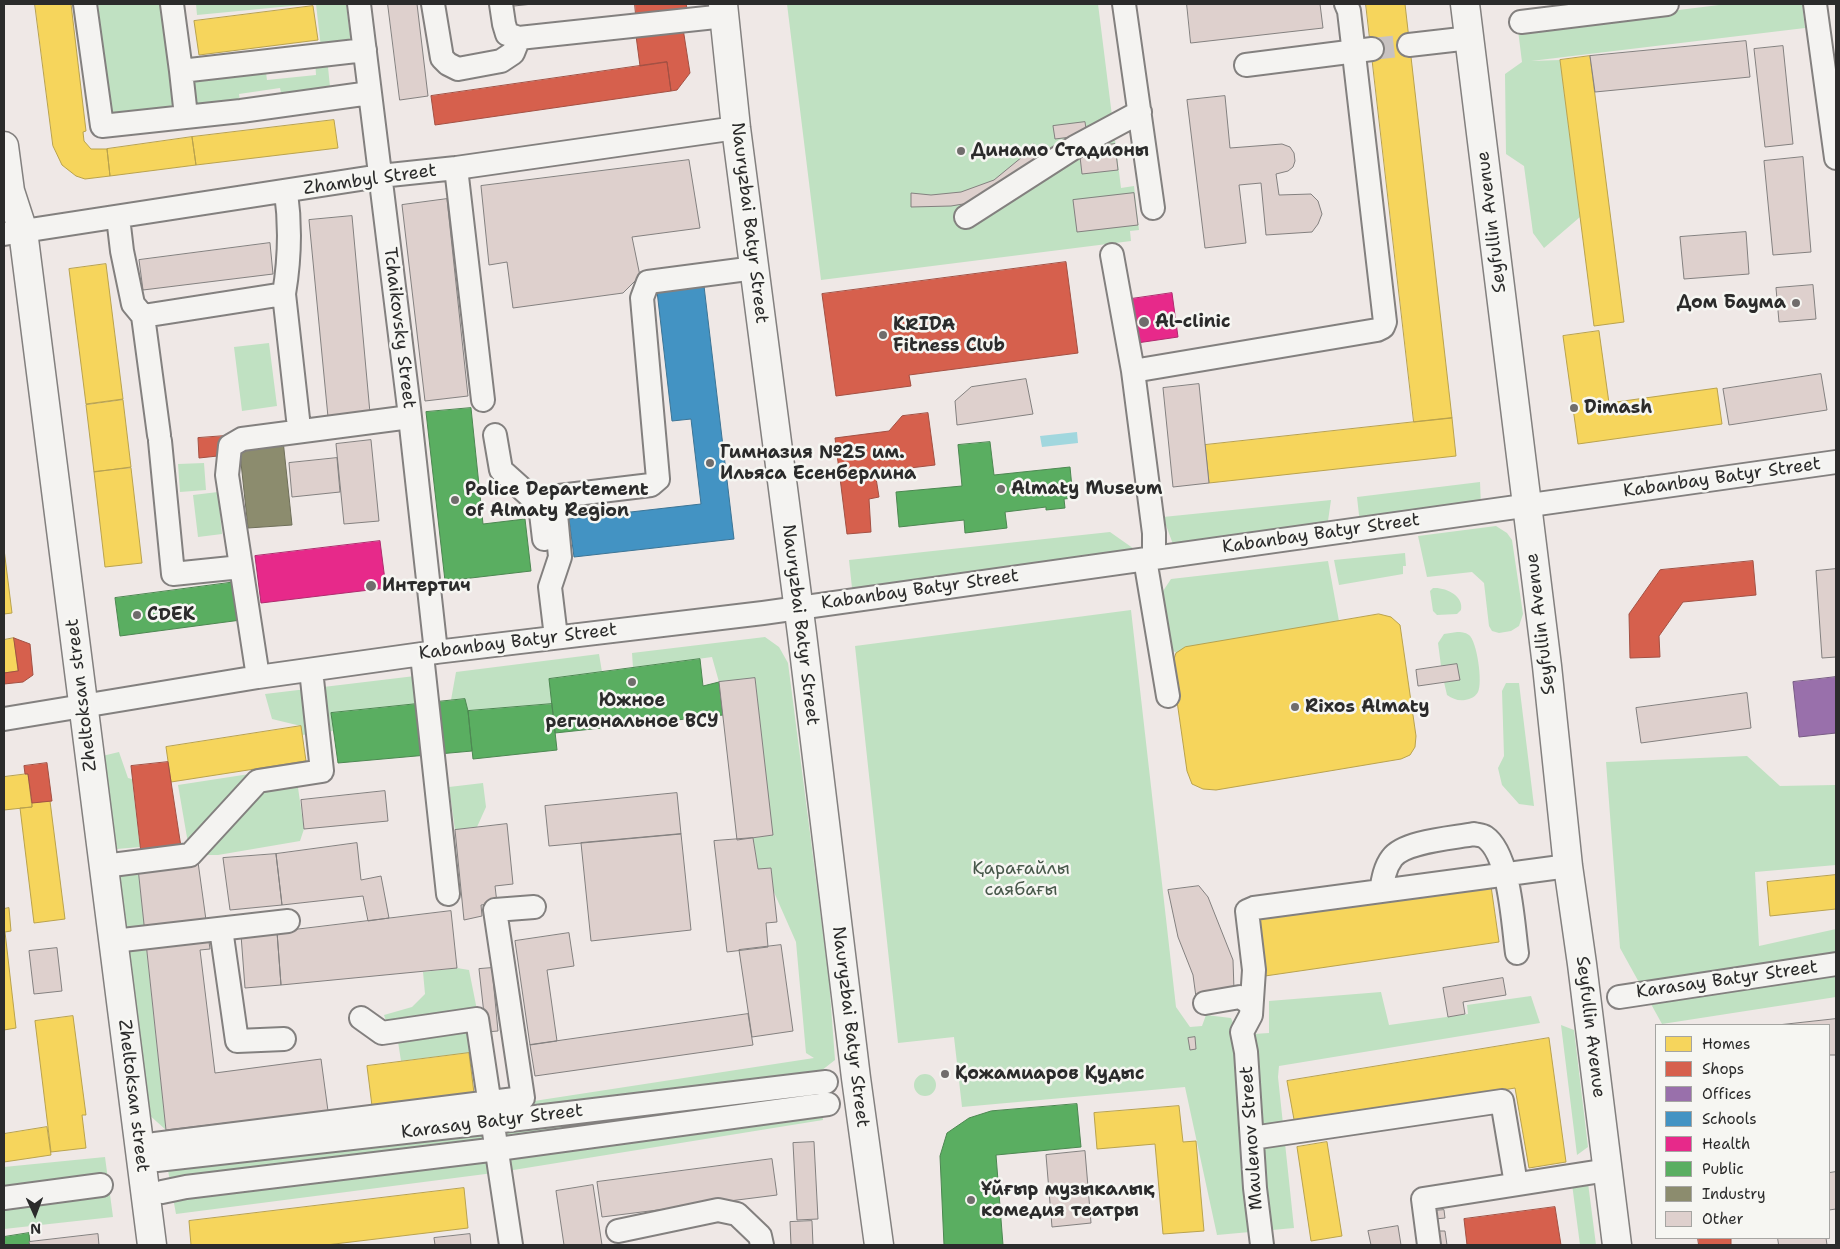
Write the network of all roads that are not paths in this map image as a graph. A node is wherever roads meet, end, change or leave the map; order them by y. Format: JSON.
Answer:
{"nodes":[{"id":1,"x":85,"y":4,"type":"edge"},
{"id":2,"x":172,"y":4,"type":"edge"},
{"id":3,"x":359,"y":4,"type":"edge"},
{"id":4,"x":433,"y":4,"type":"edge"},
{"id":5,"x":501,"y":4,"type":"edge"},
{"id":6,"x":1124,"y":4,"type":"edge"},
{"id":7,"x":1346,"y":4,"type":"edge"},
{"id":8,"x":1466,"y":4,"type":"edge"},
{"id":9,"x":1667,"y":4,"type":"edge"},
{"id":10,"x":1815,"y":4,"type":"edge"},
{"id":11,"x":1609,"y":7,"type":"edge"},
{"id":12,"x":724,"y":10,"type":"edge"},
{"id":13,"x":1530,"y":15,"type":"edge"},
{"id":14,"x":519,"y":38,"type":"junction"},
{"id":15,"x":1470,"y":38,"type":"junction"},
{"id":16,"x":1410,"y":44,"type":"tunnel mouth"},
{"id":17,"x":365,"y":50,"type":"junction"},
{"id":18,"x":1363,"y":50,"type":"junction"},
{"id":19,"x":1246,"y":65,"type":"dead end"},
{"id":20,"x":181,"y":71,"type":"junction"},
{"id":21,"x":370,"y":93,"type":"junction"},
{"id":22,"x":1140,"y":112,"type":"junction"},
{"id":23,"x":186,"y":116,"type":"junction"},
{"id":24,"x":736,"y":128,"type":"junction"},
{"id":25,"x":4,"y":146,"type":"edge"},
{"id":26,"x":1836,"y":158,"type":"edge"},
{"id":27,"x":456,"y":168,"type":"junction"},
{"id":28,"x":380,"y":176,"type":"junction"},
{"id":29,"x":286,"y":192,"type":"junction"},
{"id":30,"x":1153,"y":208,"type":"dead end"},
{"id":31,"x":118,"y":217,"type":"junction"},
{"id":32,"x":966,"y":217,"type":"dead end"},
{"id":33,"x":14,"y":233,"type":"edge"},
{"id":34,"x":1112,"y":255,"type":"dead end"},
{"id":35,"x":755,"y":268,"type":"junction"},
{"id":36,"x":284,"y":294,"type":"junction"},
{"id":37,"x":143,"y":316,"type":"junction"},
{"id":38,"x":1133,"y":372,"type":"junction"},
{"id":39,"x":484,"y":400,"type":"dead end"},
{"id":40,"x":413,"y":411,"type":"junction"},
{"id":41,"x":298,"y":419,"type":"dead end"},
{"id":42,"x":495,"y":434,"type":"dead end"},
{"id":43,"x":1836,"y":462,"type":"edge"},
{"id":44,"x":1527,"y":506,"type":"junction"},
{"id":45,"x":1150,"y":558,"type":"junction"},
{"id":46,"x":241,"y":567,"type":"junction"},
{"id":47,"x":550,"y":587,"type":"junction"},
{"id":48,"x":798,"y":607,"type":"junction"},
{"id":49,"x":556,"y":637,"type":"junction"},
{"id":50,"x":429,"y":653,"type":"junction"},
{"id":51,"x":311,"y":670,"type":"junction"},
{"id":52,"x":258,"y":677,"type":"junction"},
{"id":53,"x":1168,"y":696,"type":"dead end"},
{"id":54,"x":84,"y":706,"type":"junction"},
{"id":55,"x":4,"y":719,"type":"edge"},
{"id":56,"x":104,"y":866,"type":"junction"},
{"id":57,"x":1568,"y":866,"type":"junction"},
{"id":58,"x":1506,"y":874,"type":"junction"},
{"id":59,"x":1381,"y":891,"type":"junction"},
{"id":60,"x":448,"y":894,"type":"dead end"},
{"id":61,"x":534,"y":907,"type":"dead end"},
{"id":62,"x":288,"y":921,"type":"dead end"},
{"id":63,"x":221,"y":929,"type":"junction"},
{"id":64,"x":114,"y":941,"type":"junction"},
{"id":65,"x":1517,"y":953,"type":"dead end"},
{"id":66,"x":1836,"y":964,"type":"edge"},
{"id":67,"x":1618,"y":996,"type":"dead end"},
{"id":68,"x":1205,"y":1003,"type":"dead end"},
{"id":69,"x":1251,"y":1004,"type":"junction"},
{"id":70,"x":360,"y":1018,"type":"dead end"},
{"id":71,"x":284,"y":1038,"type":"dead end"},
{"id":72,"x":826,"y":1082,"type":"dead end"},
{"id":73,"x":828,"y":1104,"type":"dead end"},
{"id":74,"x":492,"y":1112,"type":"junction"},
{"id":75,"x":1252,"y":1138,"type":"junction"},
{"id":76,"x":498,"y":1150,"type":"junction"},
{"id":77,"x":156,"y":1152,"type":"dead end"},
{"id":78,"x":1608,"y":1170,"type":"junction"},
{"id":79,"x":1516,"y":1184,"type":"junction"},
{"id":80,"x":101,"y":1186,"type":"dead end"},
{"id":81,"x":162,"y":1192,"type":"dead end"},
{"id":82,"x":4,"y":1198,"type":"edge"},
{"id":83,"x":618,"y":1231,"type":"dead end"},
{"id":84,"x":152,"y":1245,"type":"edge"},
{"id":85,"x":511,"y":1245,"type":"edge"},
{"id":86,"x":762,"y":1245,"type":"edge"},
{"id":87,"x":879,"y":1245,"type":"edge"},
{"id":88,"x":1262,"y":1245,"type":"edge"},
{"id":89,"x":1430,"y":1245,"type":"edge"},
{"id":90,"x":1617,"y":1245,"type":"edge"}],
"edges":[{"from":1,"to":23,"type":"street"},
{"from":2,"to":20,"type":"street"},
{"from":3,"to":17,"type":"street","name":"Tchaikovsky Street"},
{"from":4,"to":14,"type":"street"},
{"from":5,"to":14,"type":"street"},
{"from":6,"to":22,"type":"street"},
{"from":7,"to":18,"type":"street"},
{"from":8,"to":15,"type":"main road","name":"Seyfullin Avenue"},
{"from":9,"to":11,"type":"street"},
{"from":10,"to":26,"type":"street"},
{"from":11,"to":13,"type":"street"},
{"from":12,"to":14,"type":"street"},
{"from":12,"to":24,"type":"main road","name":"Nauryzbai Batyr Street"},
{"from":15,"to":16,"type":"street"},
{"from":15,"to":44,"type":"main road","name":"Seyfullin Avenue"},
{"from":17,"to":20,"type":"street"},
{"from":17,"to":21,"type":"street","name":"Tchaikovsky Street"},
{"from":18,"to":19,"type":"street"},
{"from":18,"to":38,"type":"street"},
{"from":20,"to":23,"type":"street"},
{"from":21,"to":23,"type":"street"},
{"from":21,"to":28,"type":"street","name":"Tchaikovsky Street"},
{"from":22,"to":30,"type":"street"},
{"from":22,"to":32,"type":"street"},
{"from":24,"to":27,"type":"street","name":"Zhambyl Street"},
{"from":24,"to":35,"type":"main road","name":"Nauryzbai Batyr Street"},
{"from":25,"to":33,"type":"main road","name":"Zheltoksan street"},
{"from":27,"to":28,"type":"street","name":"Zhambyl Street"},
{"from":27,"to":39,"type":"street"},
{"from":28,"to":29,"type":"street","name":"Zhambyl Street"},
{"from":28,"to":40,"type":"street","name":"Tchaikovsky Street"},
{"from":29,"to":31,"type":"street","name":"Zhambyl Street"},
{"from":29,"to":36,"type":"street"},
{"from":31,"to":33,"type":"street","name":"Zhambyl Street"},
{"from":31,"to":37,"type":"street"},
{"from":33,"to":54,"type":"main road","name":"Zheltoksan street"},
{"from":34,"to":38,"type":"street"},
{"from":35,"to":47,"type":"street"},
{"from":35,"to":48,"type":"main road","name":"Nauryzbai Batyr Street"},
{"from":36,"to":37,"type":"street"},
{"from":36,"to":41,"type":"street"},
{"from":37,"to":46,"type":"street"},
{"from":38,"to":45,"type":"street"},
{"from":40,"to":46,"type":"street"},
{"from":40,"to":50,"type":"street","name":"Tchaikovsky Street"},
{"from":42,"to":47,"type":"street"},
{"from":43,"to":44,"type":"street","name":"Kabanbay Batyr Street"},
{"from":44,"to":45,"type":"street","name":"Kabanbay Batyr Street"},
{"from":44,"to":57,"type":"main road","name":"Seyfullin Avenue"},
{"from":45,"to":48,"type":"street","name":"Kabanbay Batyr Street"},
{"from":45,"to":53,"type":"street"},
{"from":46,"to":52,"type":"street"},
{"from":47,"to":49,"type":"street"},
{"from":48,"to":49,"type":"street","name":"Kabanbay Batyr Street"},
{"from":48,"to":87,"type":"main road","name":"Nauryzbai Batyr Street"},
{"from":49,"to":50,"type":"street","name":"Kabanbay Batyr Street"},
{"from":50,"to":51,"type":"street","name":"Kabanbay Batyr Street"},
{"from":50,"to":60,"type":"street","name":"Tchaikovsky Street"},
{"from":51,"to":52,"type":"street","name":"Kabanbay Batyr Street"},
{"from":51,"to":56,"type":"street"},
{"from":52,"to":54,"type":"street","name":"Kabanbay Batyr Street"},
{"from":54,"to":55,"type":"street","name":"Kabanbay Batyr Street"},
{"from":54,"to":56,"type":"main road","name":"Zheltoksan street"},
{"from":56,"to":64,"type":"main road","name":"Zheltoksan street"},
{"from":57,"to":58,"type":"street"},
{"from":57,"to":78,"type":"main road","name":"Seyfullin Avenue"},
{"from":58,"to":59,"type":"street"},
{"from":58,"to":59,"type":"street"},
{"from":58,"to":65,"type":"street"},
{"from":59,"to":69,"type":"street"},
{"from":61,"to":74,"type":"street"},
{"from":62,"to":63,"type":"street"},
{"from":63,"to":64,"type":"street"},
{"from":63,"to":71,"type":"street"},
{"from":64,"to":84,"type":"main road","name":"Zheltoksan street"},
{"from":66,"to":67,"type":"street","name":"Karasay Batyr Street"},
{"from":68,"to":69,"type":"street"},
{"from":69,"to":75,"type":"street","name":"Maulenov Street"},
{"from":70,"to":74,"type":"street"},
{"from":72,"to":74,"type":"street","name":"Karasay Batyr Street"},
{"from":73,"to":76,"type":"street","name":"Karasay Batyr Street"},
{"from":74,"to":76,"type":"street"},
{"from":74,"to":77,"type":"street","name":"Karasay Batyr Street"},
{"from":75,"to":79,"type":"street"},
{"from":75,"to":88,"type":"street","name":"Maulenov Street"},
{"from":76,"to":81,"type":"street","name":"Karasay Batyr Street"},
{"from":76,"to":85,"type":"street"},
{"from":78,"to":79,"type":"street"},
{"from":78,"to":90,"type":"main road","name":"Seyfullin Avenue"},
{"from":79,"to":89,"type":"street"},
{"from":80,"to":82,"type":"street"},
{"from":83,"to":86,"type":"street"}]}
